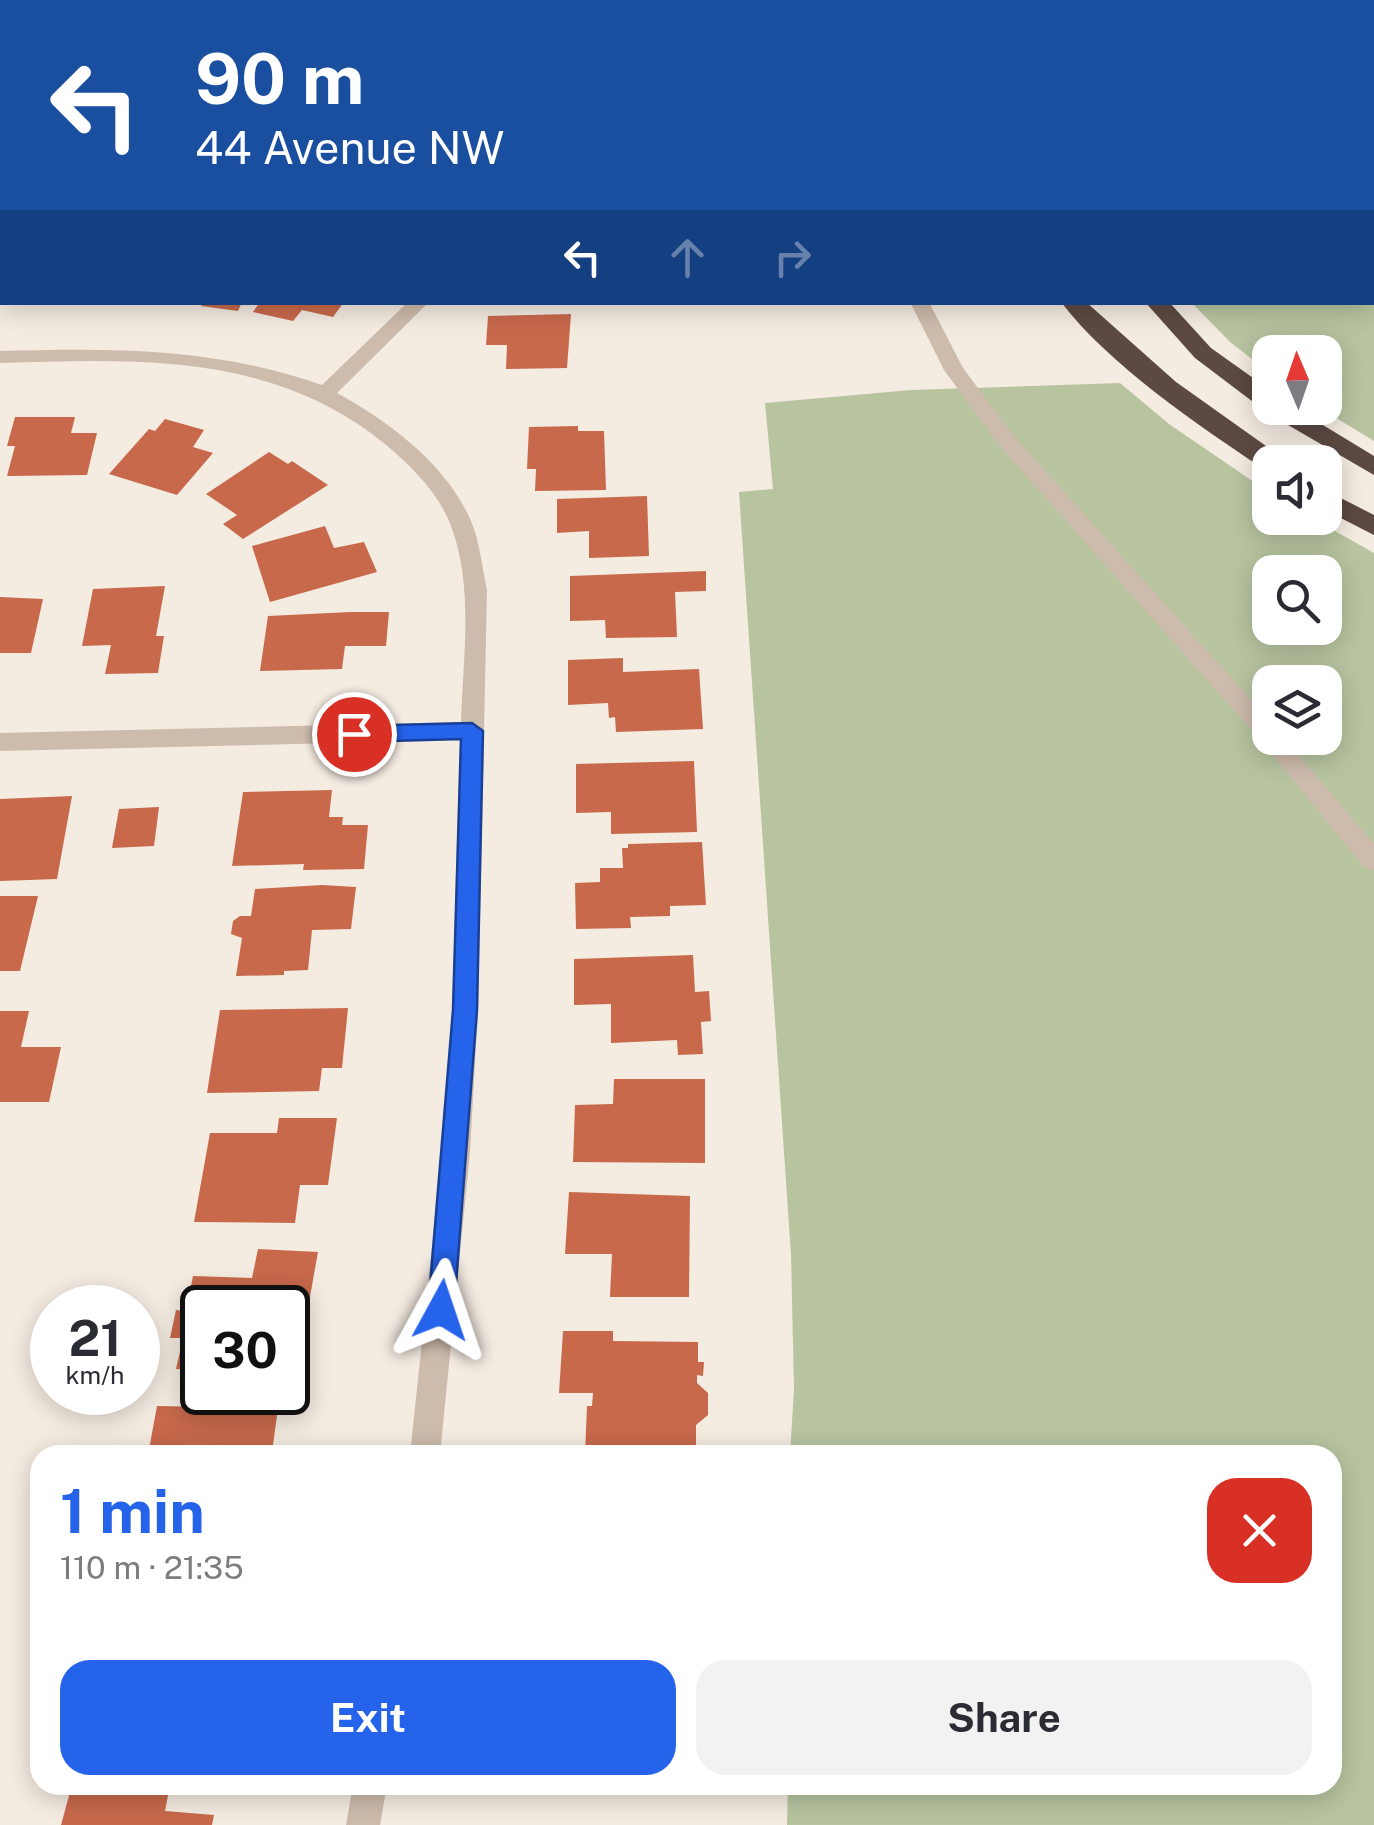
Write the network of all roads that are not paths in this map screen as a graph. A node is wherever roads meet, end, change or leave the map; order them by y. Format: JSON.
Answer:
{"nodes":[{"id":1,"x":417,"y":305,"type":"edge"},
{"id":2,"x":920,"y":305,"type":"edge"},
{"id":3,"x":1075,"y":305,"type":"edge"},
{"id":4,"x":1159,"y":305,"type":"edge"},
{"id":5,"x":0,"y":357,"type":"edge"},
{"id":6,"x":1252,"y":389,"type":"edge"},
{"id":7,"x":326,"y":392,"type":"junction"},
{"id":8,"x":1306,"y":425,"type":"edge"},
{"id":9,"x":1252,"y":450,"type":"edge"},
{"id":10,"x":1374,"y":467,"type":"edge"},
{"id":11,"x":1342,"y":508,"type":"edge"},
{"id":12,"x":1374,"y":526,"type":"edge"},
{"id":13,"x":1252,"y":717,"type":"edge"},
{"id":14,"x":472,"y":731,"type":"junction"},
{"id":15,"x":0,"y":742,"type":"edge"},
{"id":16,"x":1285,"y":755,"type":"edge"},
{"id":17,"x":1374,"y":861,"type":"edge"},
{"id":18,"x":425,"y":1445,"type":"edge"},
{"id":19,"x":368,"y":1795,"type":"edge"},
{"id":20,"x":364,"y":1825,"type":"edge"}],
"edges":[{"from":1,"to":7,"type":"street"},
{"from":2,"to":13,"type":"street"},
{"from":3,"to":9,"type":"highway"},
{"from":4,"to":6,"type":"highway"},
{"from":5,"to":7,"type":"street"},
{"from":7,"to":14,"type":"street"},
{"from":8,"to":10,"type":"highway"},
{"from":11,"to":12,"type":"highway"},
{"from":14,"to":15,"type":"street"},
{"from":14,"to":18,"type":"street"},
{"from":16,"to":17,"type":"street"},
{"from":19,"to":20,"type":"street"}]}
